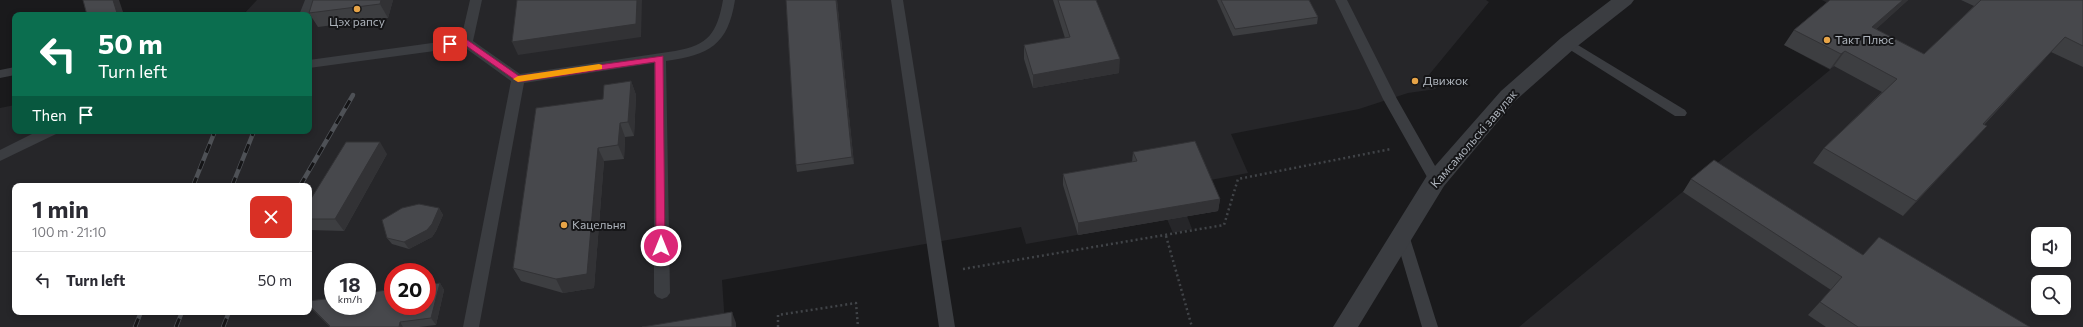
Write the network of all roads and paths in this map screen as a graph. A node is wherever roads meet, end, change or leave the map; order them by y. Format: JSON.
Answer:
{"nodes":[{"id":1,"x":311,"y":0,"type":"edge"},
{"id":2,"x":476,"y":0,"type":"edge"},
{"id":3,"x":729,"y":0,"type":"edge"},
{"id":4,"x":897,"y":0,"type":"edge"},
{"id":5,"x":1341,"y":0,"type":"edge"},
{"id":6,"x":1624,"y":0,"type":"edge"},
{"id":7,"x":306,"y":12,"type":"edge"},
{"id":8,"x":466,"y":42,"type":"junction"},
{"id":9,"x":1568,"y":43,"type":"junction"},
{"id":10,"x":660,"y":58,"type":"junction"},
{"id":11,"x":312,"y":64,"type":"edge"},
{"id":12,"x":12,"y":72,"type":"edge"},
{"id":13,"x":0,"y":74,"type":"edge"},
{"id":14,"x":518,"y":79,"type":"junction"},
{"id":15,"x":1680,"y":114,"type":"dead end"},
{"id":16,"x":44,"y":134,"type":"edge"},
{"id":17,"x":1415,"y":144,"type":"junction"},
{"id":18,"x":0,"y":156,"type":"edge"},
{"id":19,"x":1436,"y":180,"type":"junction"},
{"id":20,"x":1402,"y":235,"type":"junction"},
{"id":21,"x":1166,"y":236,"type":"junction"},
{"id":22,"x":939,"y":273,"type":"junction"},
{"id":23,"x":662,"y":293,"type":"dead end"},
{"id":24,"x":471,"y":327,"type":"edge"},
{"id":25,"x":778,"y":327,"type":"edge"},
{"id":26,"x":858,"y":327,"type":"edge"},
{"id":27,"x":947,"y":327,"type":"edge"},
{"id":28,"x":1192,"y":327,"type":"edge"},
{"id":29,"x":1345,"y":327,"type":"edge"},
{"id":30,"x":1430,"y":327,"type":"edge"}],
"edges":[{"from":1,"to":7,"type":"lane"},
{"from":2,"to":8,"type":"lane"},
{"from":3,"to":10,"type":"lane"},
{"from":4,"to":22,"type":"lane"},
{"from":5,"to":17,"type":"lane"},
{"from":6,"to":9,"type":"street","name":"Камсамольскі завулак"},
{"from":8,"to":11,"type":"lane"},
{"from":8,"to":14,"type":"lane"},
{"from":9,"to":15,"type":"lane"},
{"from":9,"to":19,"type":"street","name":"Камсамольскі завулак"},
{"from":10,"to":14,"type":"lane"},
{"from":10,"to":23,"type":"lane"},
{"from":12,"to":13,"type":"lane"},
{"from":14,"to":24,"type":"lane"},
{"from":16,"to":18,"type":"lane"},
{"from":17,"to":19,"type":"lane"},
{"from":17,"to":21,"type":"path"},
{"from":19,"to":20,"type":"street","name":"Камсамольскі завулак"},
{"from":20,"to":29,"type":"street","name":"Камсамольскі завулак"},
{"from":20,"to":30,"type":"lane"},
{"from":21,"to":22,"type":"path"},
{"from":21,"to":28,"type":"path"},
{"from":22,"to":27,"type":"lane"},
{"from":25,"to":26,"type":"path"}]}
